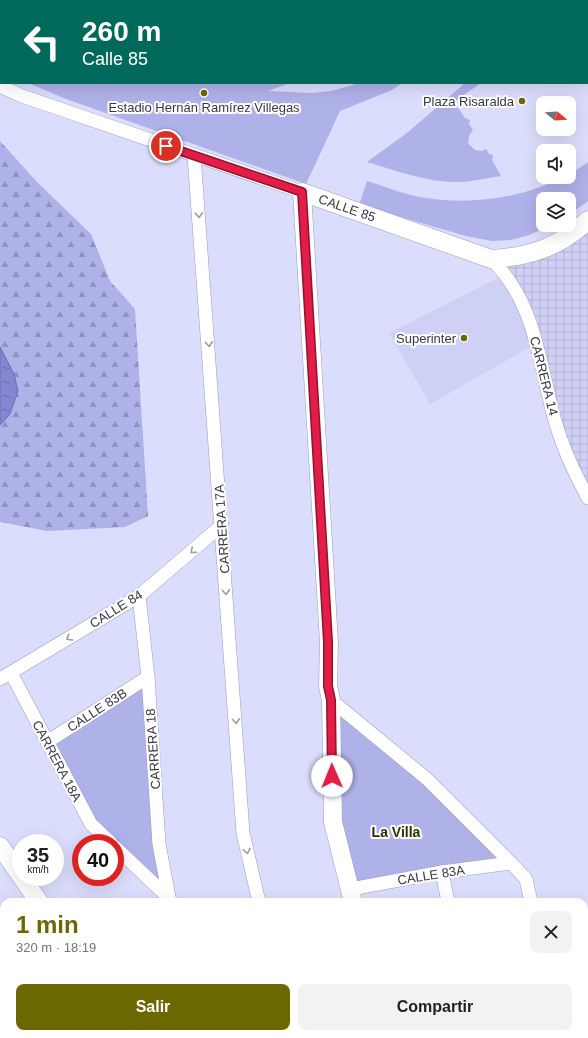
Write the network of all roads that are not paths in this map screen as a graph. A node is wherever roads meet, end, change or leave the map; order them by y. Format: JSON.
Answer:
{"nodes":[{"id":1,"x":0,"y":86,"type":"edge"},
{"id":2,"x":194,"y":155,"type":"junction"},
{"id":3,"x":302,"y":192,"type":"junction"},
{"id":4,"x":588,"y":220,"type":"edge"},
{"id":5,"x":491,"y":259,"type":"junction"},
{"id":6,"x":588,"y":498,"type":"edge"},
{"id":7,"x":222,"y":525,"type":"junction"},
{"id":8,"x":139,"y":596,"type":"junction"},
{"id":9,"x":5,"y":676,"type":"edge"},
{"id":10,"x":148,"y":677,"type":"junction"},
{"id":11,"x":331,"y":700,"type":"junction"},
{"id":12,"x":47,"y":742,"type":"junction"},
{"id":13,"x":101,"y":834,"type":"edge"},
{"id":14,"x":0,"y":846,"type":"edge"},
{"id":15,"x":124,"y":856,"type":"edge"},
{"id":16,"x":511,"y":863,"type":"junction"},
{"id":17,"x":442,"y":872,"type":"junction"},
{"id":18,"x":352,"y":895,"type":"edge"},
{"id":19,"x":37,"y":898,"type":"edge"},
{"id":20,"x":168,"y":898,"type":"edge"},
{"id":21,"x":170,"y":898,"type":"edge"},
{"id":22,"x":257,"y":898,"type":"edge"},
{"id":23,"x":447,"y":898,"type":"edge"},
{"id":24,"x":530,"y":898,"type":"edge"}],
"edges":[{"from":1,"to":2,"type":"street","name":"CALLE 85"},
{"from":2,"to":3,"type":"street","name":"CALLE 85"},
{"from":2,"to":7,"type":"street","name":"CARRERA 17A","one_way":true},
{"from":3,"to":5,"type":"street","name":"CALLE 85"},
{"from":3,"to":11,"type":"street"},
{"from":4,"to":5,"type":"street"},
{"from":5,"to":6,"type":"street","name":"CARRERA 14"},
{"from":7,"to":8,"type":"street","name":"CALLE 84","one_way":true},
{"from":7,"to":22,"type":"street","name":"CARRERA 17A","one_way":true},
{"from":8,"to":9,"type":"street","name":"CALLE 84","one_way":true},
{"from":8,"to":10,"type":"street","name":"CARRERA 18"},
{"from":9,"to":12,"type":"street","name":"CARRERA 18A"},
{"from":10,"to":12,"type":"street","name":"CALLE 83B"},
{"from":10,"to":21,"type":"street","name":"CARRERA 18"},
{"from":11,"to":16,"type":"street"},
{"from":11,"to":18,"type":"street"},
{"from":12,"to":13,"type":"street","name":"CARRERA 18A"},
{"from":14,"to":19,"type":"street"},
{"from":15,"to":20,"type":"street"},
{"from":16,"to":17,"type":"street","name":"CALLE 83A"},
{"from":16,"to":24,"type":"street"},
{"from":17,"to":18,"type":"street","name":"CALLE 83A"},
{"from":17,"to":23,"type":"street"}]}
